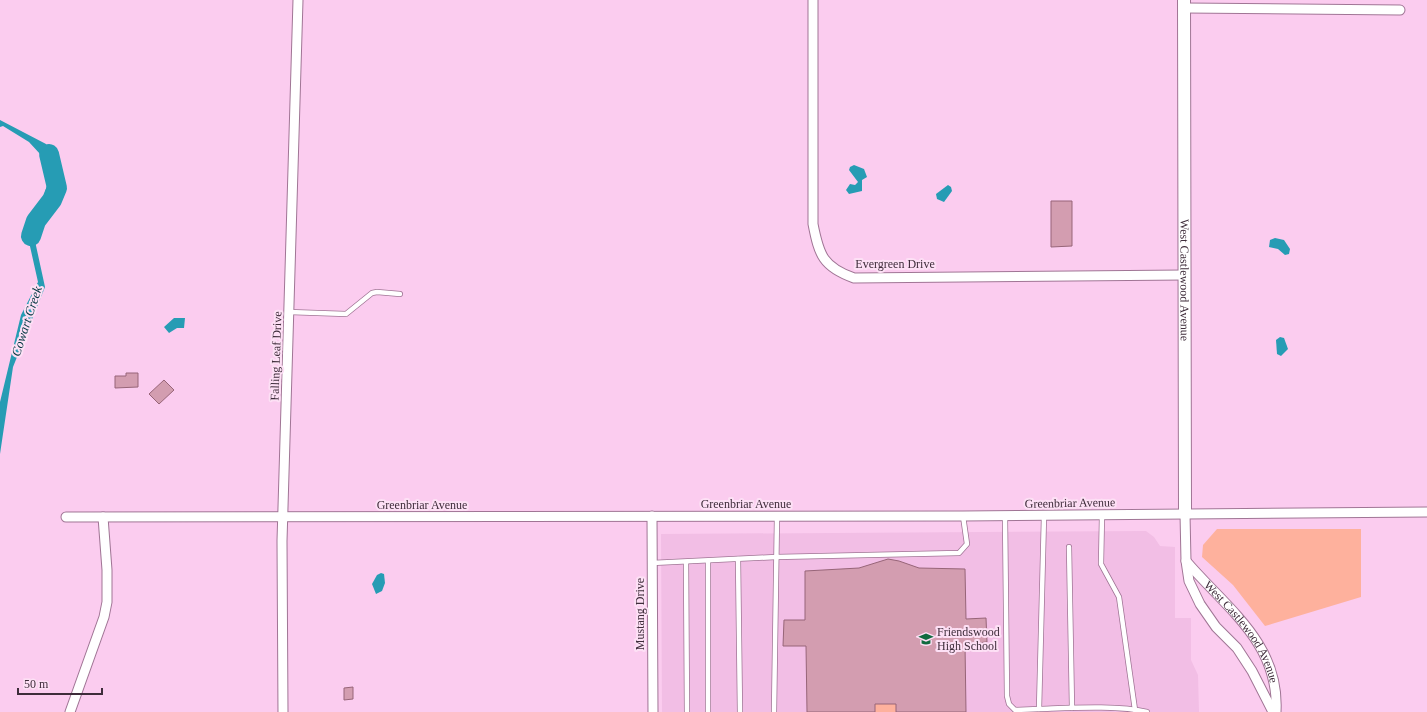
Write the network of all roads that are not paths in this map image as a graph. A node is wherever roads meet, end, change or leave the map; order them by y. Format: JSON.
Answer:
{"nodes":[{"id":1,"x":298,"y":0,"type":"edge"},
{"id":2,"x":813,"y":0,"type":"edge"},
{"id":3,"x":1185,"y":4,"type":"edge"},
{"id":4,"x":1400,"y":10,"type":"dead end"},
{"id":5,"x":1184,"y":275,"type":"junction"},
{"id":6,"x":400,"y":294,"type":"dead end"},
{"id":7,"x":289,"y":312,"type":"junction"},
{"id":8,"x":1427,"y":512,"type":"edge"},
{"id":9,"x":1185,"y":514,"type":"junction"},
{"id":10,"x":1102,"y":515,"type":"junction"},
{"id":11,"x":66,"y":516,"type":"dead end"},
{"id":12,"x":652,"y":516,"type":"junction"},
{"id":13,"x":777,"y":516,"type":"junction"},
{"id":14,"x":963,"y":516,"type":"junction"},
{"id":15,"x":1005,"y":516,"type":"junction"},
{"id":16,"x":1044,"y":516,"type":"junction"},
{"id":17,"x":103,"y":517,"type":"junction"},
{"id":18,"x":283,"y":517,"type":"junction"},
{"id":19,"x":1069,"y":546,"type":"dead end"},
{"id":20,"x":776,"y":557,"type":"junction"},
{"id":21,"x":738,"y":559,"type":"junction"},
{"id":22,"x":708,"y":561,"type":"junction"},
{"id":23,"x":1186,"y":561,"type":"junction"},
{"id":24,"x":686,"y":562,"type":"junction"},
{"id":25,"x":652,"y":563,"type":"junction"},
{"id":26,"x":1072,"y":708,"type":"junction"},
{"id":27,"x":1040,"y":709,"type":"junction"},
{"id":28,"x":1135,"y":710,"type":"junction"},
{"id":29,"x":70,"y":712,"type":"edge"},
{"id":30,"x":283,"y":712,"type":"edge"},
{"id":31,"x":653,"y":712,"type":"edge"},
{"id":32,"x":687,"y":712,"type":"edge"},
{"id":33,"x":708,"y":712,"type":"edge"},
{"id":34,"x":740,"y":712,"type":"edge"},
{"id":35,"x":774,"y":712,"type":"edge"},
{"id":36,"x":1147,"y":712,"type":"edge"},
{"id":37,"x":1273,"y":712,"type":"edge"},
{"id":38,"x":1276,"y":712,"type":"edge"}],
"edges":[{"from":1,"to":7,"type":"street","name":"Falling Leaf Drive"},
{"from":2,"to":5,"type":"street","name":"Evergreen Drive"},
{"from":3,"to":4,"type":"street"},
{"from":3,"to":5,"type":"street","name":"West Castlewood Avenue"},
{"from":5,"to":9,"type":"street","name":"West Castlewood Avenue"},
{"from":6,"to":7,"type":"lane"},
{"from":7,"to":18,"type":"street","name":"Falling Leaf Drive"},
{"from":8,"to":9,"type":"street","name":"Greenbriar Avenue"},
{"from":9,"to":10,"type":"street","name":"Greenbriar Avenue"},
{"from":9,"to":23,"type":"street","name":"West Castlewood Avenue"},
{"from":10,"to":16,"type":"street","name":"Greenbriar Avenue"},
{"from":10,"to":28,"type":"lane"},
{"from":11,"to":17,"type":"street","name":"Greenbriar Avenue"},
{"from":12,"to":13,"type":"street","name":"Greenbriar Avenue"},
{"from":12,"to":18,"type":"street","name":"Greenbriar Avenue"},
{"from":12,"to":25,"type":"street","name":"Mustang Drive"},
{"from":13,"to":14,"type":"street","name":"Greenbriar Avenue"},
{"from":13,"to":20,"type":"lane"},
{"from":14,"to":15,"type":"street","name":"Greenbriar Avenue"},
{"from":14,"to":20,"type":"lane"},
{"from":15,"to":16,"type":"street","name":"Greenbriar Avenue"},
{"from":15,"to":27,"type":"lane"},
{"from":16,"to":27,"type":"lane"},
{"from":17,"to":18,"type":"street","name":"Greenbriar Avenue"},
{"from":17,"to":29,"type":"street"},
{"from":18,"to":30,"type":"street","name":"Falling Leaf Drive"},
{"from":19,"to":26,"type":"lane"},
{"from":20,"to":21,"type":"lane"},
{"from":20,"to":35,"type":"lane"},
{"from":21,"to":22,"type":"lane"},
{"from":21,"to":34,"type":"lane"},
{"from":22,"to":24,"type":"lane"},
{"from":22,"to":33,"type":"lane"},
{"from":23,"to":37,"type":"street","name":"West Castlewood Avenue"},
{"from":23,"to":38,"type":"street","name":"West Castlewood Avenue"},
{"from":24,"to":25,"type":"lane"},
{"from":24,"to":32,"type":"lane"},
{"from":25,"to":31,"type":"street","name":"Mustang Drive"},
{"from":26,"to":27,"type":"lane"},
{"from":26,"to":28,"type":"lane"},
{"from":28,"to":36,"type":"lane"}]}
